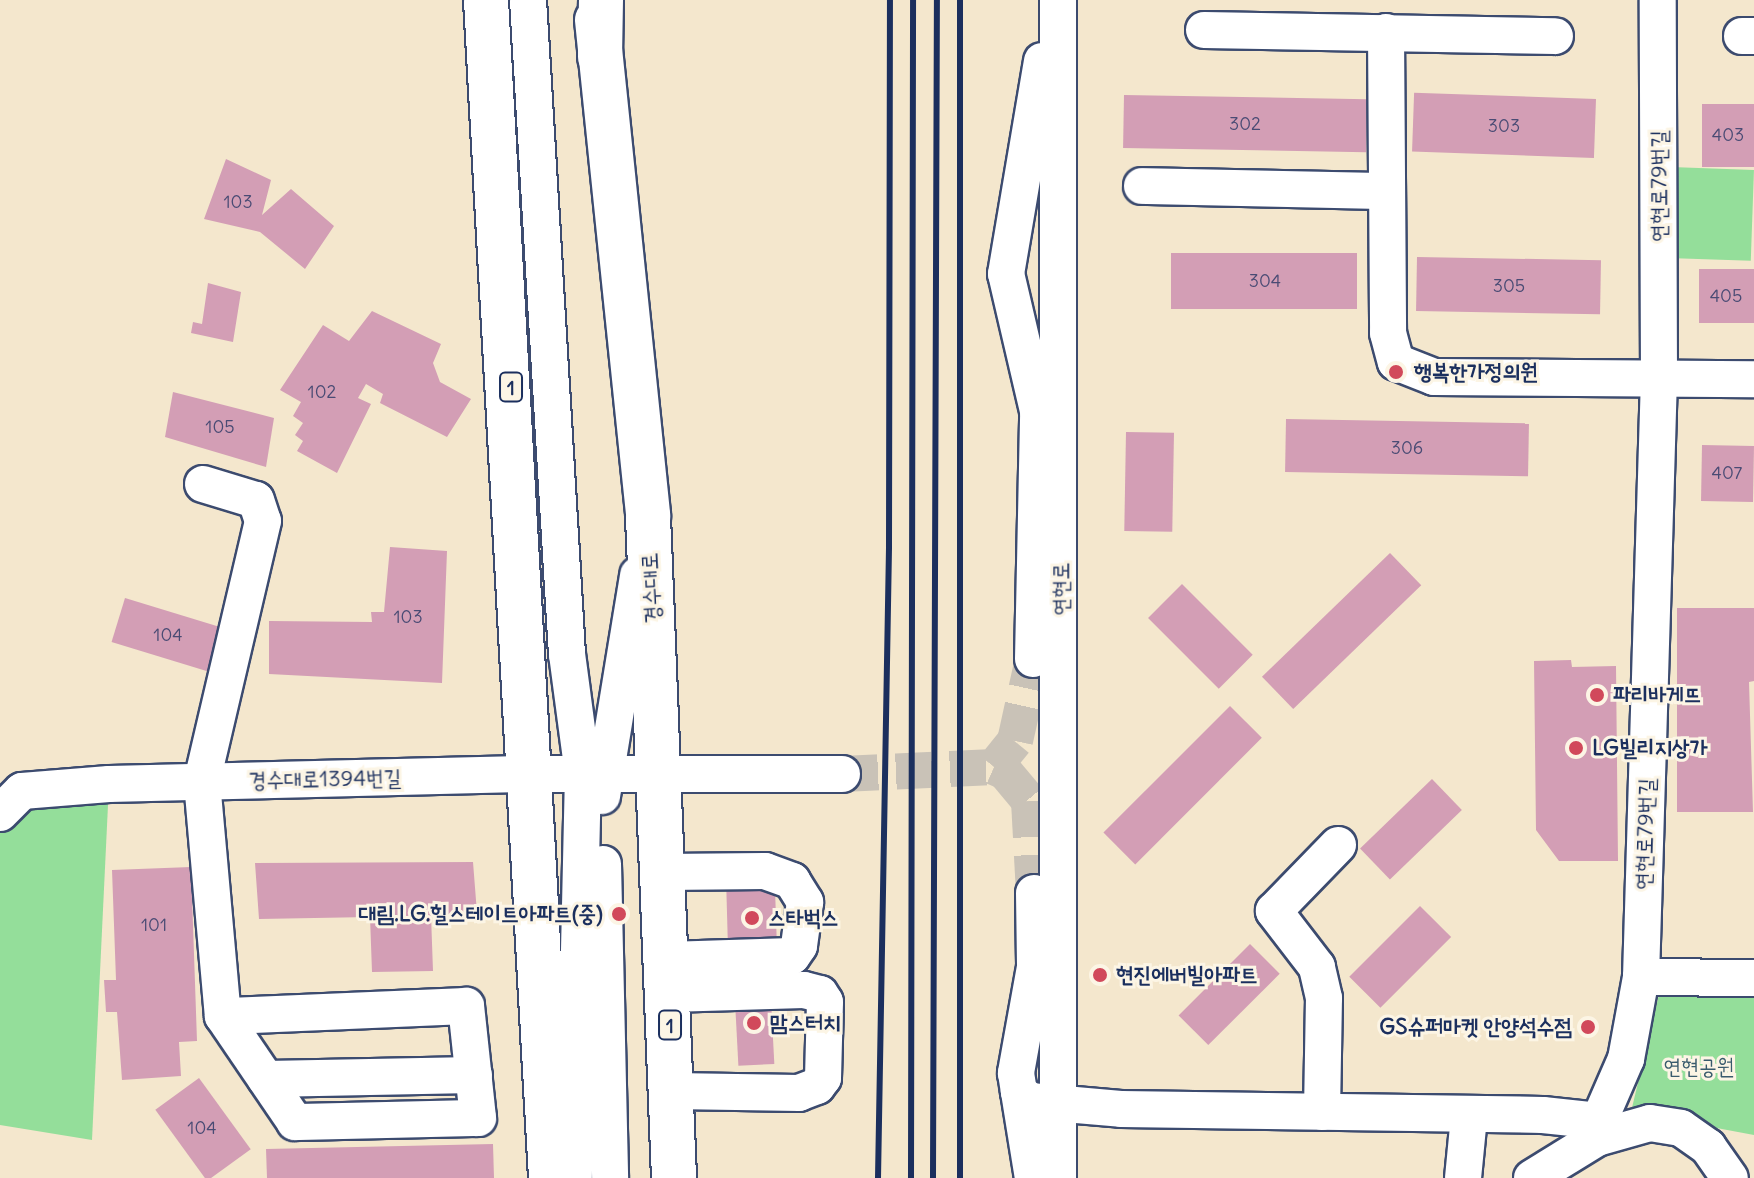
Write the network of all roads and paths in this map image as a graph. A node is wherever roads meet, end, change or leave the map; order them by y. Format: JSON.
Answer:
{"nodes":[{"id":1,"x":486,"y":0,"type":"edge"},
{"id":2,"x":528,"y":0,"type":"edge"},
{"id":3,"x":601,"y":0,"type":"edge"},
{"id":4,"x":1055,"y":0,"type":"edge"},
{"id":5,"x":1658,"y":0,"type":"edge"},
{"id":6,"x":1204,"y":30,"type":"dead end"},
{"id":7,"x":1386,"y":32,"type":"junction"},
{"id":8,"x":1555,"y":36,"type":"dead end"},
{"id":9,"x":1142,"y":186,"type":"dead end"},
{"id":10,"x":1387,"y":191,"type":"junction"},
{"id":11,"x":1061,"y":231,"type":"junction"},
{"id":12,"x":1013,"y":236,"type":"junction"},
{"id":13,"x":1659,"y":377,"type":"junction"},
{"id":14,"x":1754,"y":379,"type":"edge"},
{"id":15,"x":203,"y":484,"type":"dead end"},
{"id":16,"x":648,"y":516,"type":"junction"},
{"id":17,"x":1033,"y":659,"type":"tunnel mouth"},
{"id":18,"x":532,"y":774,"type":"junction"},
{"id":19,"x":594,"y":774,"type":"junction"},
{"id":20,"x":659,"y":774,"type":"junction"},
{"id":21,"x":842,"y":774,"type":"tunnel mouth"},
{"id":22,"x":202,"y":782,"type":"junction"},
{"id":23,"x":0,"y":813,"type":"edge"},
{"id":24,"x":1338,"y":845,"type":"dead end"},
{"id":25,"x":664,"y":872,"type":"junction"},
{"id":26,"x":1034,"y":893,"type":"tunnel mouth"},
{"id":27,"x":668,"y":977,"type":"junction"},
{"id":28,"x":1641,"y":977,"type":"junction"},
{"id":29,"x":1754,"y":978,"type":"edge"},
{"id":30,"x":223,"y":1016,"type":"junction"},
{"id":31,"x":673,"y":1091,"type":"junction"},
{"id":32,"x":1019,"y":1092,"type":"junction"},
{"id":33,"x":1059,"y":1105,"type":"junction"},
{"id":34,"x":1322,"y":1112,"type":"junction"},
{"id":35,"x":1469,"y":1117,"type":"junction"},
{"id":36,"x":551,"y":1178,"type":"edge"},
{"id":37,"x":574,"y":1178,"type":"edge"},
{"id":38,"x":610,"y":1178,"type":"edge"},
{"id":39,"x":674,"y":1178,"type":"edge"},
{"id":40,"x":1033,"y":1178,"type":"edge"},
{"id":41,"x":1058,"y":1178,"type":"edge"},
{"id":42,"x":1463,"y":1178,"type":"edge"},
{"id":43,"x":1532,"y":1178,"type":"edge"},
{"id":44,"x":1730,"y":1178,"type":"edge"}],
"edges":[{"from":1,"to":18,"type":"main road","number":"1"},
{"from":2,"to":19,"type":"street"},
{"from":3,"to":16,"type":"main road","name":"경수대로","number":"1"},
{"from":4,"to":11,"type":"street","name":"연현로"},
{"from":4,"to":12,"type":"street"},
{"from":5,"to":13,"type":"street","name":"연현로79번길"},
{"from":6,"to":7,"type":"street"},
{"from":7,"to":8,"type":"street"},
{"from":7,"to":10,"type":"street"},
{"from":9,"to":10,"type":"street"},
{"from":10,"to":13,"type":"street"},
{"from":11,"to":12,"type":"street"},
{"from":11,"to":33,"type":"street","name":"연현로"},
{"from":12,"to":17,"type":"street"},
{"from":13,"to":14,"type":"street"},
{"from":13,"to":28,"type":"street","name":"연현로79번길"},
{"from":15,"to":22,"type":"street"},
{"from":16,"to":19,"type":"street"},
{"from":16,"to":20,"type":"main road","name":"경수대로","number":"1"},
{"from":18,"to":19,"type":"street","name":"경수대로1394번길"},
{"from":18,"to":22,"type":"street","name":"경수대로1394번길"},
{"from":18,"to":36,"type":"main road"},
{"from":19,"to":20,"type":"street","name":"경수대로1394번길"},
{"from":19,"to":37,"type":"street"},
{"from":19,"to":38,"type":"street"},
{"from":20,"to":21,"type":"street","name":"경수대로1394번길"},
{"from":20,"to":25,"type":"main road","name":"경수대로","number":"1"},
{"from":22,"to":23,"type":"street","name":"경수대로1394번길"},
{"from":22,"to":30,"type":"street"},
{"from":24,"to":34,"type":"street"},
{"from":25,"to":27,"type":"main road","name":"경수대로","number":"1"},
{"from":25,"to":27,"type":"street"},
{"from":26,"to":32,"type":"street"},
{"from":27,"to":31,"type":"main road","name":"경수대로","number":"1"},
{"from":27,"to":31,"type":"street"},
{"from":28,"to":29,"type":"street"},
{"from":28,"to":35,"type":"street","name":"연현로79번길"},
{"from":30,"to":30,"type":"street"},
{"from":31,"to":39,"type":"main road","name":"경수대로","number":"1"},
{"from":32,"to":33,"type":"street","name":"연현로79번길"},
{"from":32,"to":40,"type":"street"},
{"from":33,"to":34,"type":"street","name":"연현로79번길"},
{"from":33,"to":41,"type":"street","name":"연현로"},
{"from":34,"to":35,"type":"street","name":"연현로79번길"},
{"from":35,"to":42,"type":"street"},
{"from":43,"to":44,"type":"street"}]}
